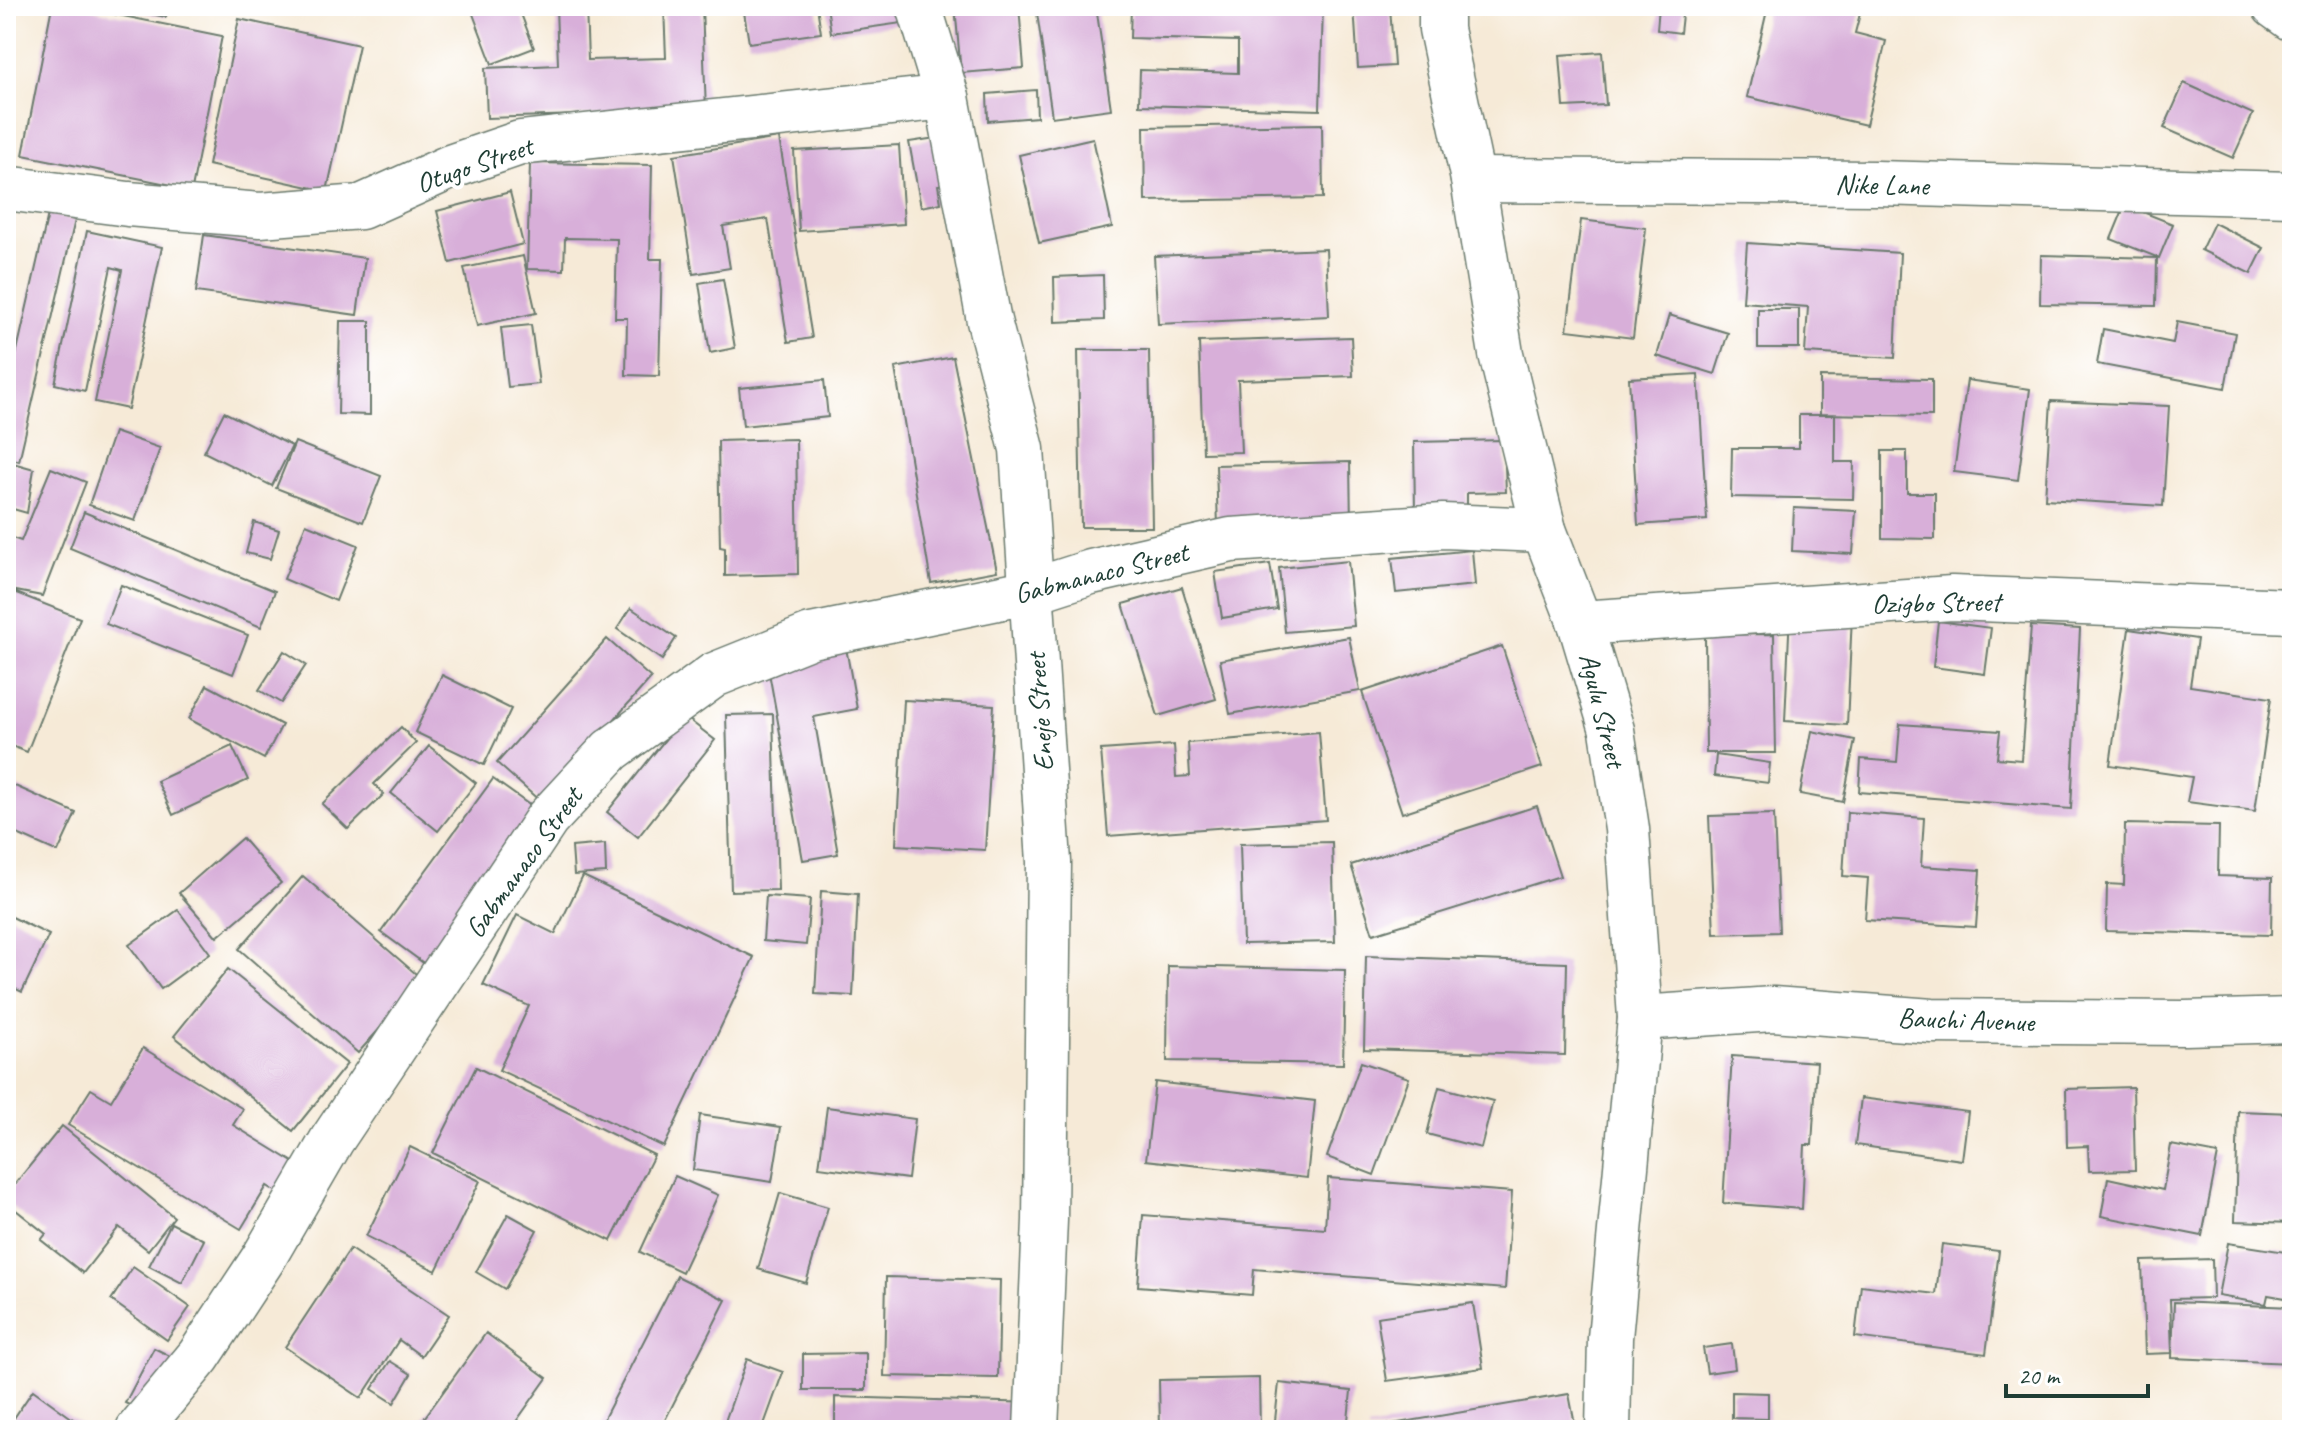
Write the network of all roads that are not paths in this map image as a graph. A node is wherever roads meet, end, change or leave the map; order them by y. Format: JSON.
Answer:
{"nodes":[{"id":1,"x":919,"y":6,"type":"edge"},
{"id":2,"x":1441,"y":6,"type":"edge"},
{"id":3,"x":2274,"y":6,"type":"edge"},
{"id":4,"x":2292,"y":19,"type":"edge"},
{"id":5,"x":947,"y":97,"type":"junction"},
{"id":6,"x":1473,"y":180,"type":"junction"},
{"id":7,"x":6,"y":188,"type":"edge"},
{"id":8,"x":2292,"y":194,"type":"edge"},
{"id":9,"x":1544,"y":530,"type":"junction"},
{"id":10,"x":1032,"y":591,"type":"junction"},
{"id":11,"x":2292,"y":611,"type":"edge"},
{"id":12,"x":1580,"y":623,"type":"junction"},
{"id":13,"x":1640,"y":1018,"type":"junction"},
{"id":14,"x":2292,"y":1020,"type":"edge"},
{"id":15,"x":138,"y":1430,"type":"edge"},
{"id":16,"x":1036,"y":1430,"type":"edge"},
{"id":17,"x":1608,"y":1430,"type":"edge"}],
"edges":[{"from":1,"to":5,"type":"street","name":"Eneje Street"},
{"from":2,"to":6,"type":"street","name":"Agulu Street"},
{"from":3,"to":4,"type":"street"},
{"from":5,"to":7,"type":"street","name":"Otugo Street"},
{"from":5,"to":10,"type":"street","name":"Eneje Street"},
{"from":6,"to":8,"type":"street","name":"Nike Lane"},
{"from":6,"to":9,"type":"street","name":"Agulu Street"},
{"from":9,"to":10,"type":"street","name":"Gabmanaco Street"},
{"from":9,"to":12,"type":"street","name":"Agulu Street"},
{"from":10,"to":15,"type":"street","name":"Gabmanaco Street"},
{"from":10,"to":16,"type":"street","name":"Eneje Street"},
{"from":11,"to":12,"type":"street","name":"Ozigbo Street"},
{"from":12,"to":13,"type":"street","name":"Agulu Street"},
{"from":13,"to":14,"type":"street","name":"Bauchi Avenue"},
{"from":13,"to":17,"type":"street","name":"Agulu Street"}]}
